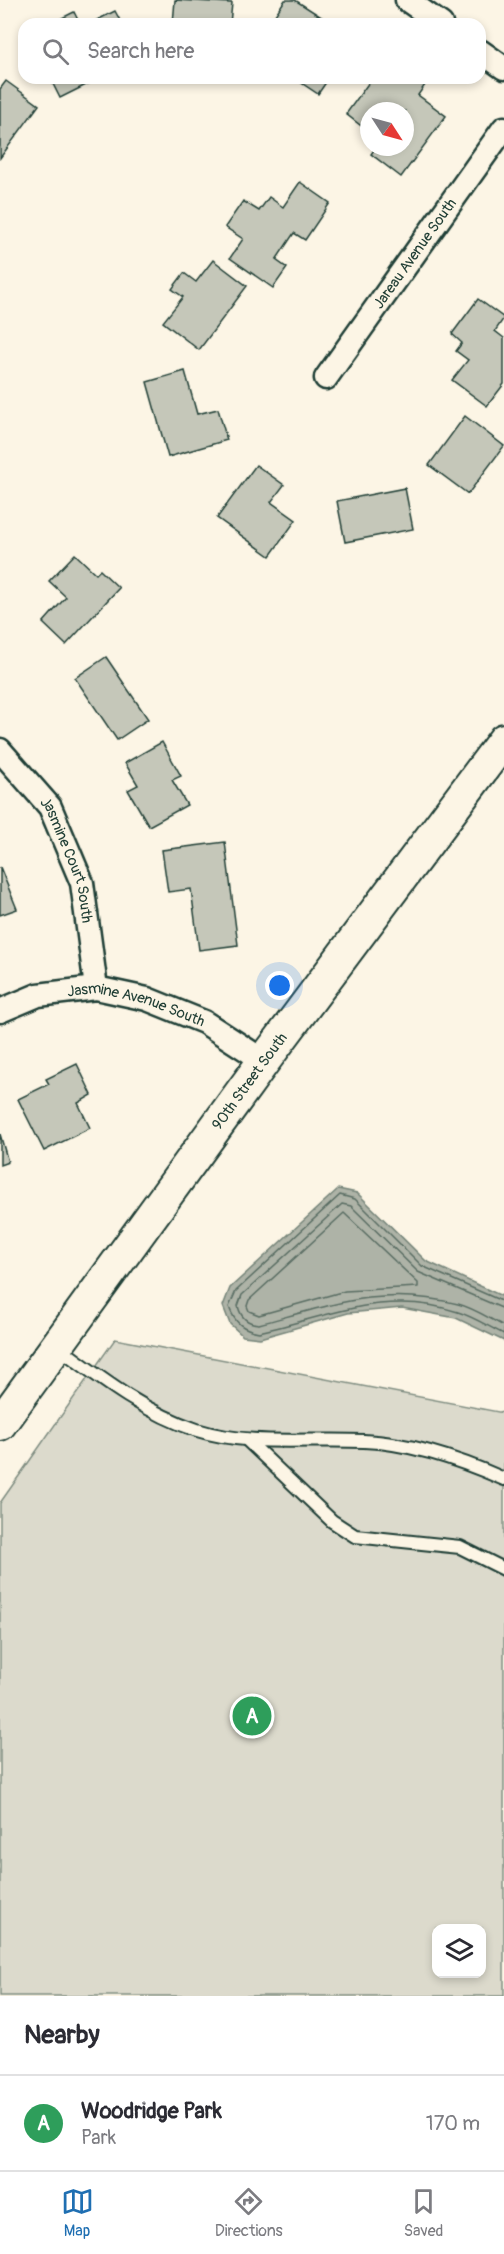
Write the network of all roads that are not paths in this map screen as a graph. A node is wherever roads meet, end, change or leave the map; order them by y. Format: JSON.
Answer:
{"nodes":[{"id":1,"x":407,"y":0,"type":"edge"},
{"id":2,"x":432,"y":18,"type":"edge"},
{"id":3,"x":486,"y":55,"type":"edge"},
{"id":4,"x":504,"y":68,"type":"edge"},
{"id":5,"x":504,"y":128,"type":"edge"},
{"id":6,"x":326,"y":378,"type":"dead end"},
{"id":7,"x":0,"y":750,"type":"edge"},
{"id":8,"x":501,"y":751,"type":"edge"},
{"id":9,"x":96,"y":988,"type":"junction"},
{"id":10,"x":0,"y":1011,"type":"edge"},
{"id":11,"x":264,"y":1061,"type":"junction"},
{"id":12,"x":57,"y":1346,"type":"junction"},
{"id":13,"x":0,"y":1424,"type":"edge"},
{"id":14,"x":247,"y":1440,"type":"junction"},
{"id":15,"x":504,"y":1479,"type":"edge"},
{"id":16,"x":504,"y":1569,"type":"edge"}],
"edges":[{"from":1,"to":2,"type":"street"},
{"from":3,"to":4,"type":"street"},
{"from":5,"to":6,"type":"street","name":"Jareau Avenue South"},
{"from":7,"to":9,"type":"street","name":"Jasmine Court South"},
{"from":8,"to":11,"type":"street","name":"90th Street South"},
{"from":9,"to":10,"type":"street","name":"Jasmine Avenue South"},
{"from":9,"to":11,"type":"street","name":"Jasmine Avenue South"},
{"from":11,"to":12,"type":"street","name":"90th Street South"},
{"from":12,"to":13,"type":"street","name":"90th Street South"},
{"from":12,"to":14,"type":"lane"},
{"from":14,"to":15,"type":"lane"},
{"from":14,"to":16,"type":"lane"}]}
